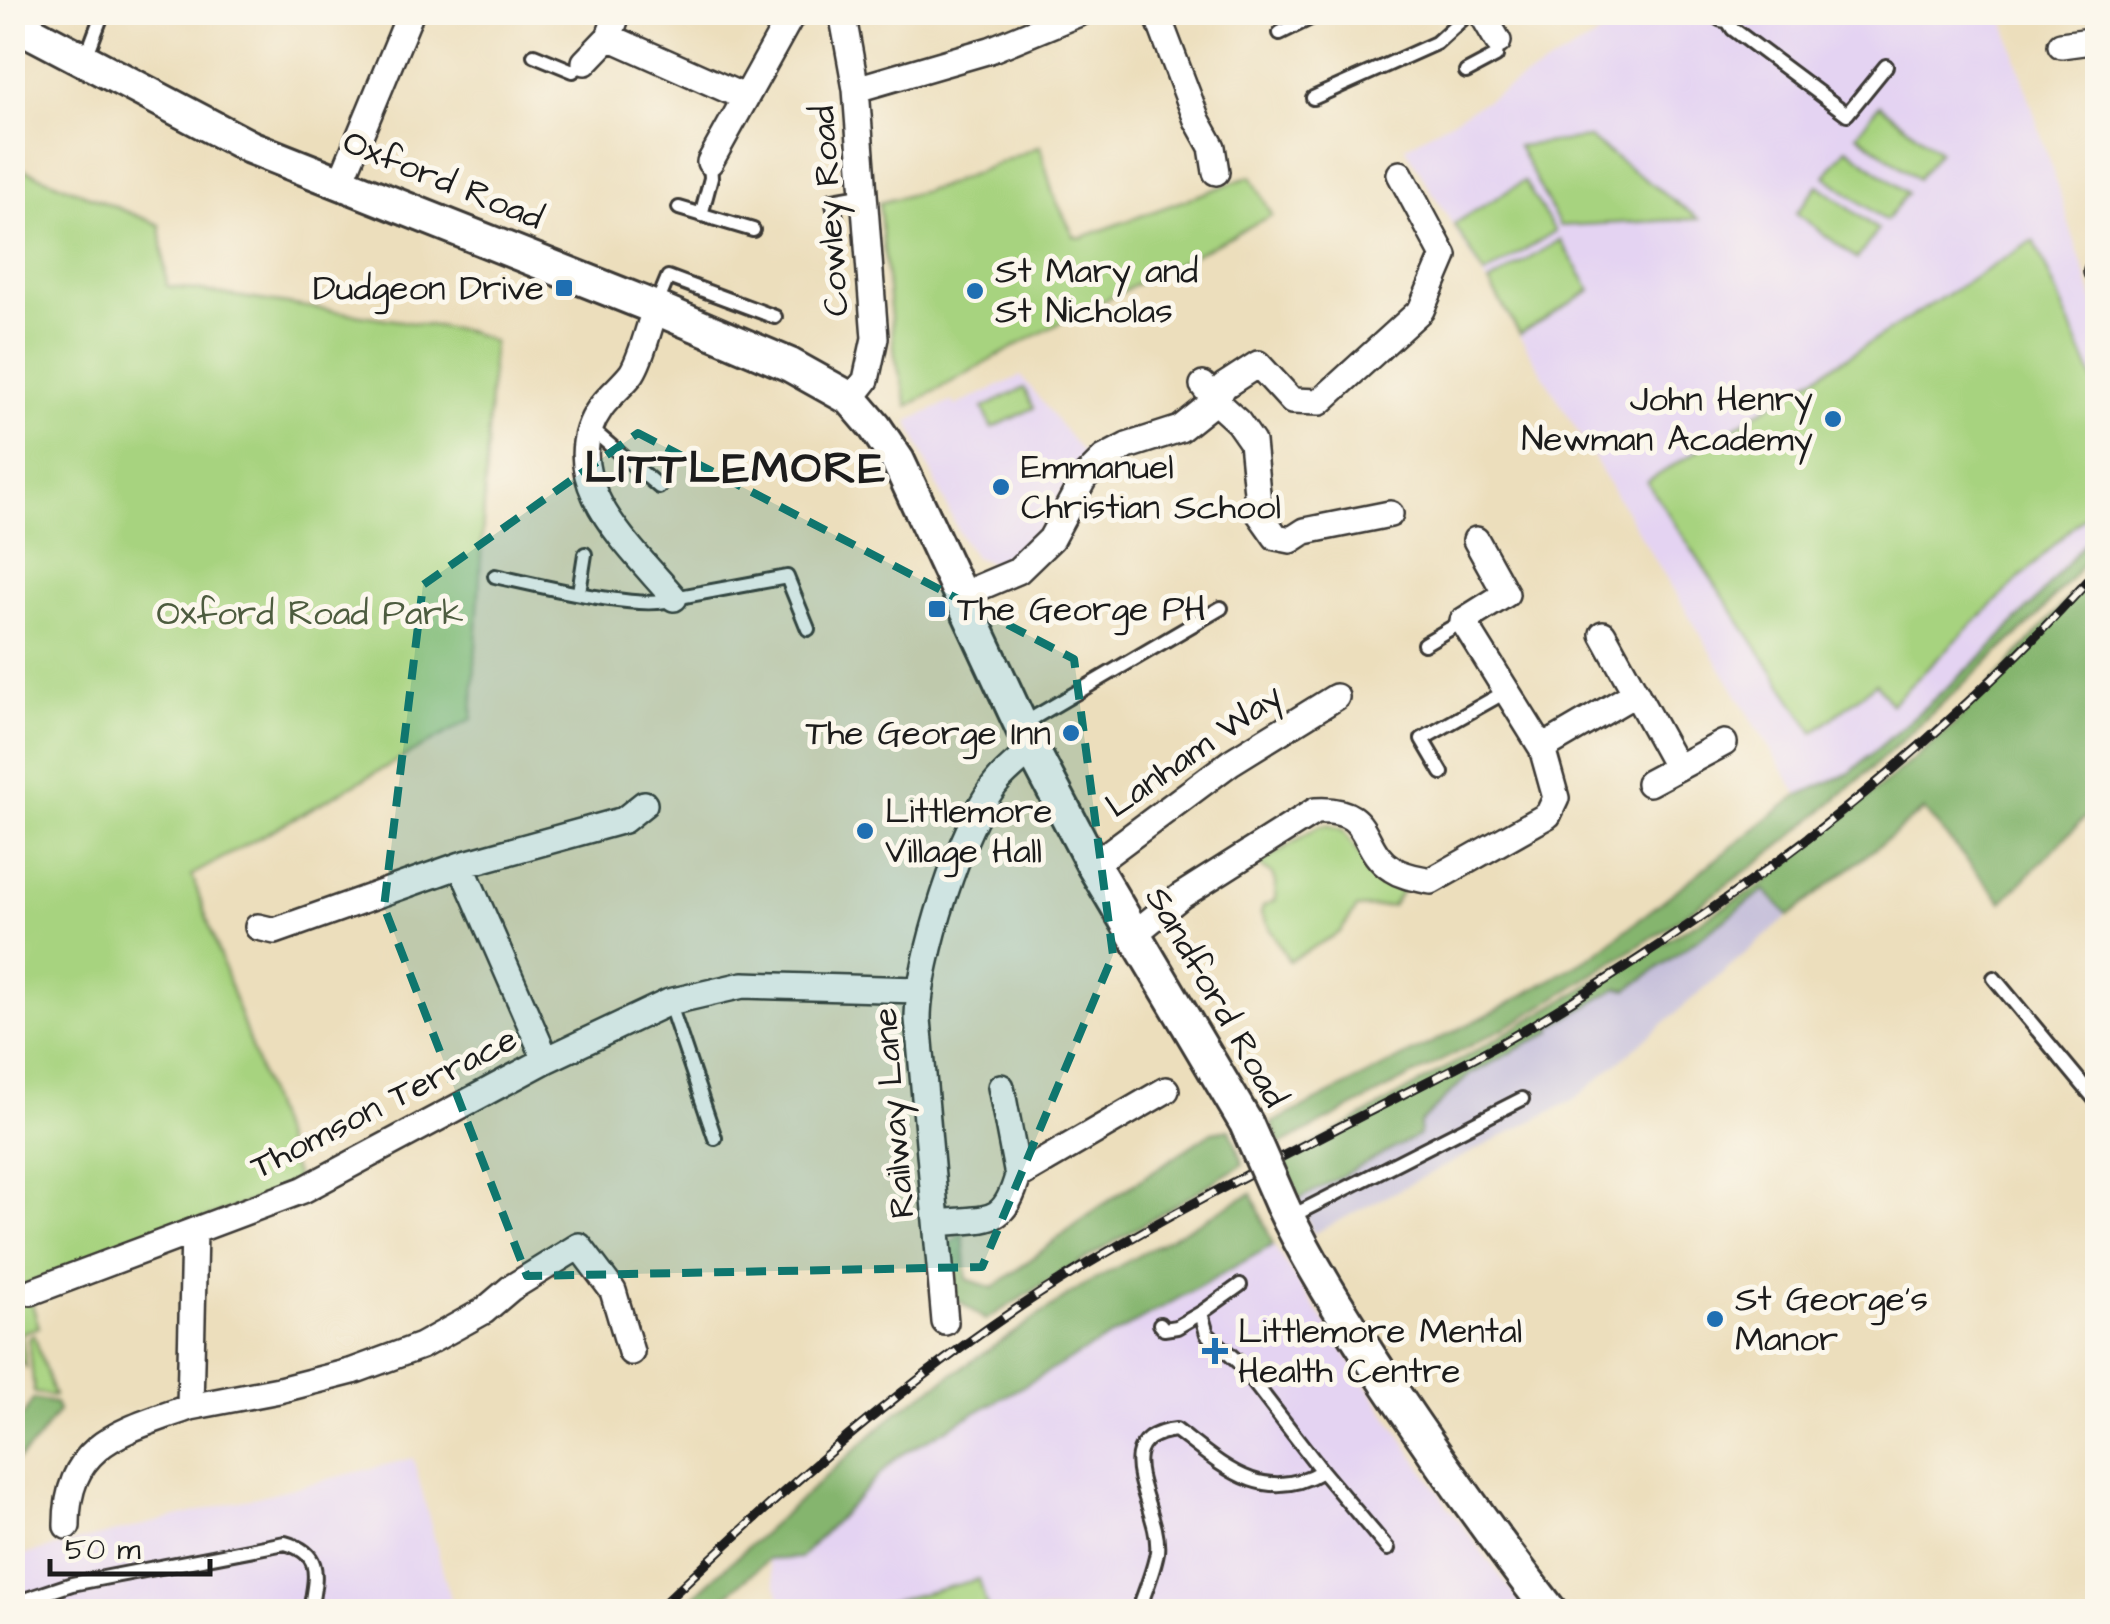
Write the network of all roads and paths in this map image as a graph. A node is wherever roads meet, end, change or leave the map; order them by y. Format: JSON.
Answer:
{"nodes":[{"id":1,"x":103,"y":12,"type":"edge"},
{"id":2,"x":411,"y":12,"type":"edge"},
{"id":3,"x":618,"y":12,"type":"edge"},
{"id":4,"x":799,"y":12,"type":"edge"},
{"id":5,"x":842,"y":12,"type":"edge"},
{"id":6,"x":1156,"y":12,"type":"edge"},
{"id":7,"x":1323,"y":12,"type":"edge"},
{"id":8,"x":1470,"y":12,"type":"edge"},
{"id":9,"x":1481,"y":12,"type":"edge"},
{"id":10,"x":1722,"y":13,"type":"edge"},
{"id":11,"x":1070,"y":14,"type":"edge"},
{"id":12,"x":12,"y":22,"type":"edge"},
{"id":13,"x":1280,"y":33,"type":"dead end"},
{"id":14,"x":609,"y":37,"type":"junction"},
{"id":15,"x":2098,"y":40,"type":"edge"},
{"id":16,"x":1498,"y":41,"type":"joint"},
{"id":17,"x":2061,"y":45,"type":"dead end"},
{"id":18,"x":534,"y":56,"type":"dead end"},
{"id":19,"x":84,"y":62,"type":"junction"},
{"id":20,"x":585,"y":62,"type":"joint"},
{"id":21,"x":1886,"y":66,"type":"dead end"},
{"id":22,"x":1466,"y":72,"type":"dead end"},
{"id":23,"x":856,"y":88,"type":"junction"},
{"id":24,"x":744,"y":96,"type":"junction"},
{"id":25,"x":1313,"y":98,"type":"dead end"},
{"id":26,"x":710,"y":162,"type":"joint"},
{"id":27,"x":1216,"y":172,"type":"dead end"},
{"id":28,"x":1400,"y":174,"type":"dead end"},
{"id":29,"x":342,"y":181,"type":"junction"},
{"id":30,"x":866,"y":194,"type":"junction"},
{"id":31,"x":678,"y":208,"type":"dead end"},
{"id":32,"x":701,"y":214,"type":"junction"},
{"id":33,"x":837,"y":222,"type":"dead end"},
{"id":34,"x":753,"y":230,"type":"dead end"},
{"id":35,"x":656,"y":308,"type":"junction"},
{"id":36,"x":775,"y":317,"type":"dead end"},
{"id":37,"x":1209,"y":393,"type":"junction"},
{"id":38,"x":850,"y":399,"type":"junction"},
{"id":39,"x":590,"y":428,"type":"junction"},
{"id":40,"x":659,"y":486,"type":"dead end"},
{"id":41,"x":1390,"y":514,"type":"dead end"},
{"id":42,"x":1476,"y":540,"type":"dead end"},
{"id":43,"x":585,"y":554,"type":"dead end"},
{"id":44,"x":495,"y":576,"type":"dead end"},
{"id":45,"x":579,"y":592,"type":"junction"},
{"id":46,"x":959,"y":596,"type":"junction"},
{"id":47,"x":674,"y":598,"type":"junction"},
{"id":48,"x":1221,"y":608,"type":"dead end"},
{"id":49,"x":1463,"y":621,"type":"junction"},
{"id":50,"x":808,"y":629,"type":"dead end"},
{"id":51,"x":1602,"y":634,"type":"dead end"},
{"id":52,"x":1424,"y":644,"type":"dead end"},
{"id":53,"x":1508,"y":690,"type":"junction"},
{"id":54,"x":1636,"y":693,"type":"junction"},
{"id":55,"x":1336,"y":697,"type":"dead end"},
{"id":56,"x":1026,"y":737,"type":"junction"},
{"id":57,"x":1724,"y":742,"type":"dead end"},
{"id":58,"x":1542,"y":748,"type":"junction"},
{"id":59,"x":1677,"y":768,"type":"junction"},
{"id":60,"x":1442,"y":772,"type":"dead end"},
{"id":61,"x":1649,"y":783,"type":"dead end"},
{"id":62,"x":644,"y":804,"type":"dead end"},
{"id":63,"x":461,"y":865,"type":"junction"},
{"id":64,"x":1093,"y":865,"type":"junction"},
{"id":65,"x":1431,"y":881,"type":"junction"},
{"id":66,"x":1404,"y":898,"type":"dead end"},
{"id":67,"x":258,"y":926,"type":"dead end"},
{"id":68,"x":1133,"y":935,"type":"junction"},
{"id":69,"x":1994,"y":978,"type":"dead end"},
{"id":70,"x":918,"y":990,"type":"junction"},
{"id":71,"x":669,"y":1002,"type":"junction"},
{"id":72,"x":546,"y":1060,"type":"junction"},
{"id":73,"x":1001,"y":1086,"type":"dead end"},
{"id":74,"x":1166,"y":1090,"type":"dead end"},
{"id":75,"x":1522,"y":1099,"type":"dead end"},
{"id":76,"x":2098,"y":1103,"type":"edge"},
{"id":77,"x":715,"y":1138,"type":"dead end"},
{"id":78,"x":1018,"y":1176,"type":"junction"},
{"id":79,"x":1285,"y":1211,"type":"junction"},
{"id":80,"x":937,"y":1223,"type":"junction"},
{"id":81,"x":194,"y":1231,"type":"junction"},
{"id":82,"x":1240,"y":1285,"type":"dead end"},
{"id":83,"x":31,"y":1292,"type":"dead end"},
{"id":84,"x":1200,"y":1313,"type":"junction"},
{"id":85,"x":945,"y":1322,"type":"dead end"},
{"id":86,"x":1160,"y":1324,"type":"dead end"},
{"id":87,"x":631,"y":1352,"type":"dead end"},
{"id":88,"x":190,"y":1407,"type":"junction"},
{"id":89,"x":1322,"y":1471,"type":"junction"},
{"id":90,"x":67,"y":1526,"type":"dead end"},
{"id":91,"x":1388,"y":1549,"type":"dead end"},
{"id":92,"x":12,"y":1604,"type":"edge"},
{"id":93,"x":310,"y":1612,"type":"edge"},
{"id":94,"x":1138,"y":1612,"type":"edge"},
{"id":95,"x":1551,"y":1612,"type":"edge"}],
"edges":[{"from":1,"to":19,"type":"lane"},
{"from":2,"to":29,"type":"street"},
{"from":3,"to":14,"type":"street"},
{"from":4,"to":24,"type":"street"},
{"from":5,"to":23,"type":"street","name":"Cowley Road"},
{"from":6,"to":27,"type":"street"},
{"from":7,"to":13,"type":"lane"},
{"from":8,"to":25,"type":"lane"},
{"from":9,"to":16,"type":"street"},
{"from":10,"to":21,"type":"lane"},
{"from":11,"to":23,"type":"street"},
{"from":12,"to":19,"type":"street","name":"Oxford Road"},
{"from":14,"to":20,"type":"street"},
{"from":14,"to":24,"type":"street"},
{"from":15,"to":17,"type":"street"},
{"from":16,"to":22,"type":"lane"},
{"from":18,"to":20,"type":"lane"},
{"from":19,"to":29,"type":"street","name":"Oxford Road"},
{"from":23,"to":30,"type":"street","name":"Cowley Road"},
{"from":24,"to":26,"type":"street"},
{"from":26,"to":32,"type":"lane"},
{"from":28,"to":37,"type":"street"},
{"from":29,"to":35,"type":"street","name":"Oxford Road"},
{"from":30,"to":33,"type":"lane"},
{"from":30,"to":38,"type":"street","name":"Cowley Road"},
{"from":31,"to":32,"type":"lane"},
{"from":32,"to":34,"type":"lane"},
{"from":35,"to":36,"type":"lane"},
{"from":35,"to":38,"type":"street","name":"Oxford Road"},
{"from":35,"to":39,"type":"street"},
{"from":37,"to":41,"type":"street"},
{"from":37,"to":46,"type":"street"},
{"from":38,"to":46,"type":"street","name":"Sandford Road"},
{"from":39,"to":40,"type":"lane"},
{"from":39,"to":47,"type":"street"},
{"from":42,"to":49,"type":"street"},
{"from":43,"to":45,"type":"lane"},
{"from":44,"to":45,"type":"lane"},
{"from":45,"to":47,"type":"lane"},
{"from":46,"to":56,"type":"street","name":"Sandford Road"},
{"from":47,"to":50,"type":"lane"},
{"from":48,"to":56,"type":"lane"},
{"from":49,"to":52,"type":"lane"},
{"from":49,"to":53,"type":"street"},
{"from":51,"to":54,"type":"street"},
{"from":53,"to":58,"type":"street"},
{"from":53,"to":60,"type":"lane"},
{"from":54,"to":58,"type":"street"},
{"from":54,"to":59,"type":"street"},
{"from":55,"to":64,"type":"street","name":"Lanham Way"},
{"from":56,"to":64,"type":"street","name":"Sandford Road"},
{"from":56,"to":70,"type":"street","name":"Railway Lane"},
{"from":57,"to":59,"type":"street"},
{"from":58,"to":65,"type":"street"},
{"from":59,"to":61,"type":"street"},
{"from":62,"to":63,"type":"street"},
{"from":63,"to":67,"type":"street"},
{"from":63,"to":72,"type":"street"},
{"from":64,"to":68,"type":"street","name":"Sandford Road"},
{"from":65,"to":66,"type":"street"},
{"from":65,"to":68,"type":"street"},
{"from":68,"to":79,"type":"street","name":"Sandford Road","bridge":true},
{"from":69,"to":76,"type":"lane"},
{"from":70,"to":71,"type":"street","name":"Thomson Terrace"},
{"from":70,"to":80,"type":"street","name":"Railway Lane"},
{"from":71,"to":72,"type":"street","name":"Thomson Terrace"},
{"from":71,"to":77,"type":"lane"},
{"from":72,"to":81,"type":"street","name":"Thomson Terrace"},
{"from":73,"to":78,"type":"street"},
{"from":74,"to":78,"type":"street"},
{"from":75,"to":79,"type":"lane"},
{"from":78,"to":80,"type":"street"},
{"from":79,"to":95,"type":"street","name":"Sandford Road"},
{"from":80,"to":85,"type":"street","name":"Railway Lane"},
{"from":81,"to":83,"type":"street","name":"Thomson Terrace"},
{"from":81,"to":88,"type":"street"},
{"from":82,"to":84,"type":"lane"},
{"from":84,"to":86,"type":"lane"},
{"from":84,"to":89,"type":"lane"},
{"from":87,"to":88,"type":"street"},
{"from":88,"to":90,"type":"street"},
{"from":89,"to":91,"type":"lane"},
{"from":89,"to":94,"type":"lane"},
{"from":92,"to":93,"type":"lane"}]}
